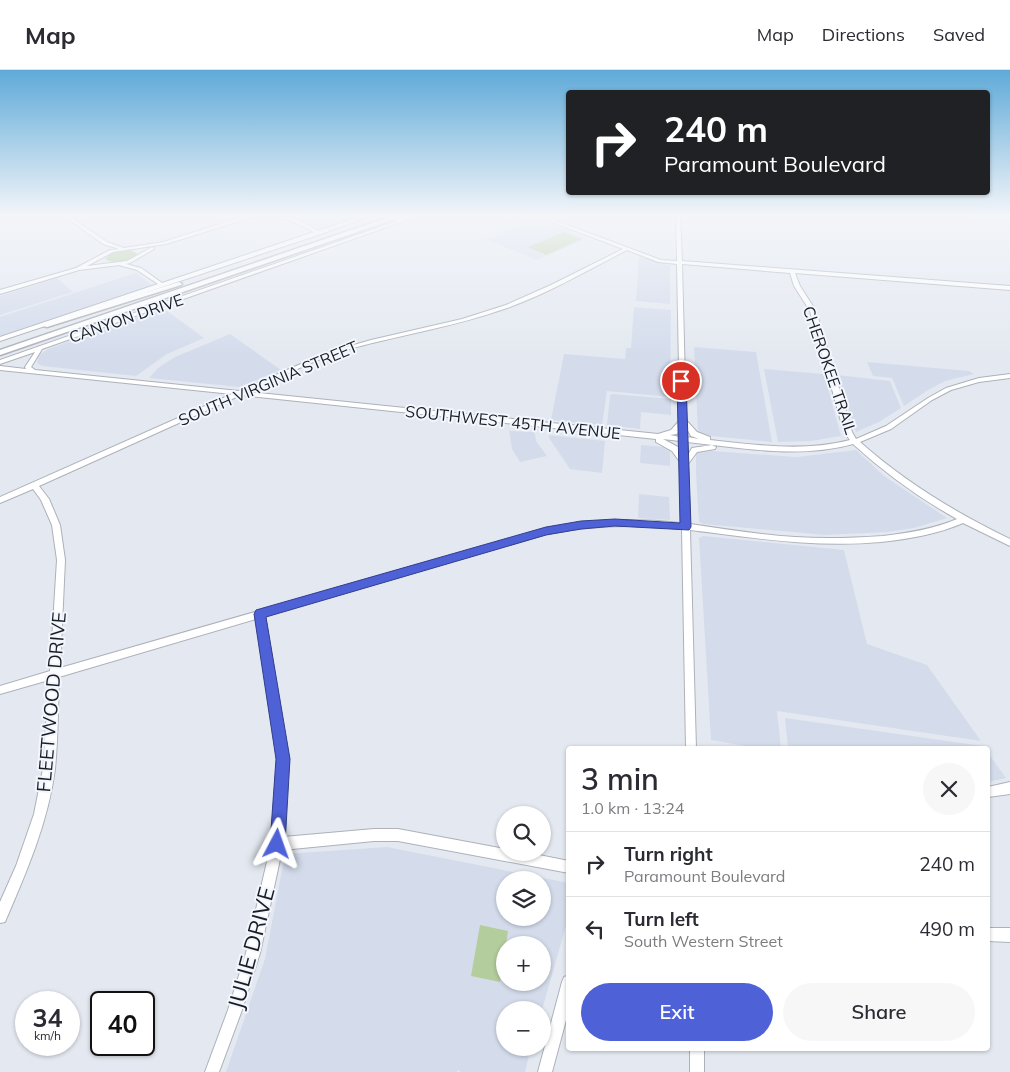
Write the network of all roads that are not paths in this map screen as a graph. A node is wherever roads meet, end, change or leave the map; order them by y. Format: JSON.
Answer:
{"nodes":[{"id":1,"x":94,"y":261,"type":"edge"},
{"id":2,"x":103,"y":261,"type":"edge"},
{"id":3,"x":130,"y":261,"type":"edge"},
{"id":4,"x":138,"y":261,"type":"edge"},
{"id":5,"x":234,"y":261,"type":"edge"},
{"id":6,"x":252,"y":261,"type":"edge"},
{"id":7,"x":268,"y":261,"type":"edge"},
{"id":8,"x":290,"y":261,"type":"edge"},
{"id":9,"x":603,"y":261,"type":"edge"},
{"id":10,"x":661,"y":261,"type":"edge"},
{"id":11,"x":680,"y":263,"type":"junction"},
{"id":12,"x":113,"y":264,"type":"junction"},
{"id":13,"x":78,"y":269,"type":"junction"},
{"id":14,"x":139,"y":269,"type":"junction"},
{"id":15,"x":792,"y":272,"type":"junction"},
{"id":16,"x":216,"y":273,"type":"junction"},
{"id":17,"x":59,"y":274,"type":"joint"},
{"id":18,"x":162,"y":284,"type":"junction"},
{"id":19,"x":1010,"y":288,"type":"edge"},
{"id":20,"x":0,"y":292,"type":"edge"},
{"id":21,"x":173,"y":294,"type":"junction"},
{"id":22,"x":44,"y":324,"type":"junction"},
{"id":23,"x":0,"y":339,"type":"edge"},
{"id":24,"x":69,"y":339,"type":"junction"},
{"id":25,"x":44,"y":348,"type":"junction"},
{"id":26,"x":1,"y":356,"type":"edge"},
{"id":27,"x":0,"y":368,"type":"edge"},
{"id":28,"x":33,"y":371,"type":"junction"},
{"id":29,"x":1010,"y":376,"type":"edge"},
{"id":30,"x":268,"y":381,"type":"junction"},
{"id":31,"x":207,"y":390,"type":"junction"},
{"id":32,"x":240,"y":394,"type":"junction"},
{"id":33,"x":278,"y":398,"type":"junction"},
{"id":34,"x":216,"y":404,"type":"junction"},
{"id":35,"x":682,"y":420,"type":"junction"},
{"id":36,"x":652,"y":437,"type":"junction"},
{"id":37,"x":683,"y":440,"type":"junction"},
{"id":38,"x":855,"y":442,"type":"junction"},
{"id":39,"x":723,"y":444,"type":"junction"},
{"id":40,"x":684,"y":462,"type":"junction"},
{"id":41,"x":34,"y":485,"type":"junction"},
{"id":42,"x":0,"y":500,"type":"edge"},
{"id":43,"x":962,"y":520,"type":"junction"},
{"id":44,"x":685,"y":527,"type":"junction"},
{"id":45,"x":1010,"y":543,"type":"edge"},
{"id":46,"x":260,"y":614,"type":"junction"},
{"id":47,"x":55,"y":674,"type":"junction"},
{"id":48,"x":0,"y":690,"type":"edge"},
{"id":49,"x":691,"y":746,"type":"edge"},
{"id":50,"x":1010,"y":788,"type":"edge"},
{"id":51,"x":990,"y":792,"type":"edge"},
{"id":52,"x":277,"y":844,"type":"junction"},
{"id":53,"x":566,"y":866,"type":"edge"},
{"id":54,"x":0,"y":917,"type":"edge"},
{"id":55,"x":990,"y":935,"type":"edge"},
{"id":56,"x":1010,"y":935,"type":"edge"},
{"id":57,"x":566,"y":993,"type":"edge"},
{"id":58,"x":697,"y":1051,"type":"edge"},
{"id":59,"x":212,"y":1072,"type":"edge"},
{"id":60,"x":545,"y":1072,"type":"edge"},
{"id":61,"x":698,"y":1072,"type":"edge"}],
"edges":[{"from":1,"to":13,"type":"main road"},
{"from":2,"to":12,"type":"main road"},
{"from":3,"to":12,"type":"main road"},
{"from":4,"to":14,"type":"main road"},
{"from":5,"to":18,"type":"main road","name":"CANYON DRIVE"},
{"from":6,"to":16,"type":"highway"},
{"from":7,"to":21,"type":"highway"},
{"from":8,"to":24,"type":"main road","name":"CANYON DRIVE"},
{"from":9,"to":30,"type":"main road","name":"SOUTH VIRGINIA STREET"},
{"from":10,"to":11,"type":"main road"},
{"from":11,"to":15,"type":"street"},
{"from":11,"to":35,"type":"main road"},
{"from":12,"to":13,"type":"main road"},
{"from":12,"to":14,"type":"main road"},
{"from":13,"to":17,"type":"main road"},
{"from":14,"to":18,"type":"main road"},
{"from":15,"to":19,"type":"main road"},
{"from":15,"to":38,"type":"street","name":"CHEROKEE TRAIL"},
{"from":16,"to":22,"type":"highway"},
{"from":16,"to":26,"type":"highway"},
{"from":17,"to":20,"type":"street"},
{"from":18,"to":22,"type":"main road","name":"CANYON DRIVE"},
{"from":21,"to":24,"type":"highway"},
{"from":21,"to":26,"type":"highway"},
{"from":22,"to":23,"type":"main road","name":"CANYON DRIVE"},
{"from":24,"to":25,"type":"main road","name":"CANYON DRIVE"},
{"from":25,"to":26,"type":"main road","name":"CANYON DRIVE"},
{"from":25,"to":28,"type":"main road"},
{"from":27,"to":28,"type":"main road","name":"SOUTHWEST 45TH AVENUE"},
{"from":28,"to":31,"type":"main road","name":"SOUTHWEST 45TH AVENUE"},
{"from":29,"to":38,"type":"main road","name":"SOUTHWEST 45TH AVENUE"},
{"from":30,"to":32,"type":"main road","name":"SOUTH VIRGINIA STREET"},
{"from":30,"to":33,"type":"main road"},
{"from":31,"to":32,"type":"main road","name":"SOUTHWEST 45TH AVENUE"},
{"from":31,"to":34,"type":"main road"},
{"from":32,"to":33,"type":"main road","name":"SOUTHWEST 45TH AVENUE"},
{"from":32,"to":34,"type":"main road","name":"SOUTH VIRGINIA STREET"},
{"from":33,"to":36,"type":"main road","name":"SOUTHWEST 45TH AVENUE"},
{"from":34,"to":41,"type":"main road","name":"SOUTH VIRGINIA STREET"},
{"from":35,"to":36,"type":"main road"},
{"from":35,"to":37,"type":"main road"},
{"from":35,"to":39,"type":"main road"},
{"from":36,"to":37,"type":"main road","name":"SOUTHWEST 45TH AVENUE"},
{"from":36,"to":40,"type":"main road"},
{"from":37,"to":39,"type":"main road","name":"SOUTHWEST 45TH AVENUE"},
{"from":37,"to":40,"type":"main road"},
{"from":38,"to":39,"type":"main road","name":"SOUTHWEST 45TH AVENUE"},
{"from":38,"to":43,"type":"main road"},
{"from":39,"to":40,"type":"main road"},
{"from":40,"to":44,"type":"main road"},
{"from":41,"to":42,"type":"main road","name":"SOUTH VIRGINIA STREET"},
{"from":41,"to":47,"type":"main road","name":"FLEETWOOD DRIVE"},
{"from":43,"to":44,"type":"main road"},
{"from":43,"to":45,"type":"main road"},
{"from":44,"to":46,"type":"main road"},
{"from":44,"to":49,"type":"main road"},
{"from":46,"to":47,"type":"main road"},
{"from":46,"to":52,"type":"main road","name":"JULIE DRIVE"},
{"from":47,"to":48,"type":"main road"},
{"from":47,"to":54,"type":"main road","name":"FLEETWOOD DRIVE"},
{"from":50,"to":51,"type":"main road"},
{"from":52,"to":53,"type":"street"},
{"from":52,"to":59,"type":"main road","name":"JULIE DRIVE"},
{"from":55,"to":56,"type":"main road"},
{"from":57,"to":60,"type":"main road"},
{"from":58,"to":61,"type":"main road"}]}
